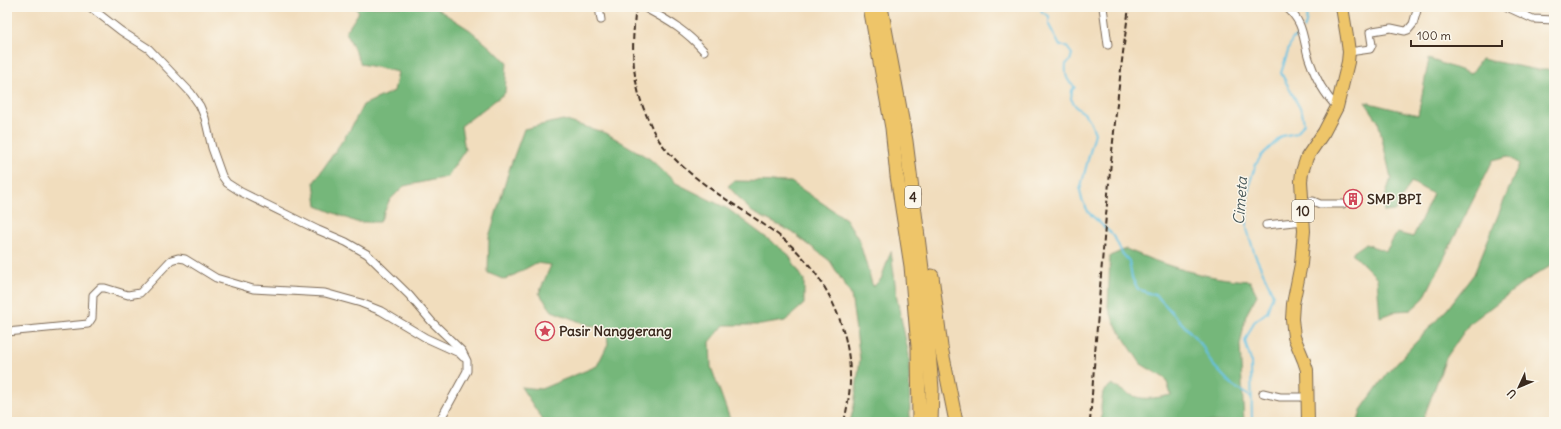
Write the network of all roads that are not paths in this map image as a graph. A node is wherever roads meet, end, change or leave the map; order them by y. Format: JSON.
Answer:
{"nodes":[{"id":1,"x":90,"y":7,"type":"edge"},
{"id":2,"x":599,"y":7,"type":"edge"},
{"id":3,"x":647,"y":7,"type":"edge"},
{"id":4,"x":870,"y":7,"type":"edge"},
{"id":5,"x":881,"y":7,"type":"edge"},
{"id":6,"x":1102,"y":7,"type":"edge"},
{"id":7,"x":1286,"y":7,"type":"edge"},
{"id":8,"x":1342,"y":7,"type":"edge"},
{"id":9,"x":1418,"y":7,"type":"edge"},
{"id":10,"x":1507,"y":7,"type":"edge"},
{"id":11,"x":601,"y":20,"type":"dead end"},
{"id":12,"x":1554,"y":20,"type":"edge"},
{"id":13,"x":1108,"y":45,"type":"dead end"},
{"id":14,"x":704,"y":51,"type":"dead end"},
{"id":15,"x":1349,"y":52,"type":"junction"},
{"id":16,"x":1337,"y":107,"type":"junction"},
{"id":17,"x":912,"y":192,"type":"junction"},
{"id":18,"x":1302,"y":202,"type":"junction"},
{"id":19,"x":1343,"y":204,"type":"dead end"},
{"id":20,"x":1304,"y":221,"type":"junction"},
{"id":21,"x":1266,"y":225,"type":"dead end"},
{"id":22,"x":7,"y":332,"type":"edge"},
{"id":23,"x":467,"y":361,"type":"junction"},
{"id":24,"x":1263,"y":393,"type":"dead end"},
{"id":25,"x":1308,"y":397,"type":"junction"},
{"id":26,"x":439,"y":422,"type":"edge"},
{"id":27,"x":919,"y":422,"type":"edge"},
{"id":28,"x":931,"y":422,"type":"edge"},
{"id":29,"x":956,"y":422,"type":"edge"},
{"id":30,"x":1308,"y":422,"type":"edge"}],
"edges":[{"from":1,"to":23,"type":"street"},
{"from":2,"to":11,"type":"street"},
{"from":3,"to":14,"type":"street"},
{"from":4,"to":27,"type":"highway","number":"4"},
{"from":5,"to":17,"type":"highway","number":"4"},
{"from":6,"to":13,"type":"street"},
{"from":7,"to":16,"type":"street"},
{"from":8,"to":15,"type":"highway","number":"10"},
{"from":9,"to":15,"type":"street"},
{"from":10,"to":12,"type":"street"},
{"from":15,"to":16,"type":"highway","number":"10"},
{"from":16,"to":18,"type":"highway","number":"10"},
{"from":17,"to":28,"type":"highway","number":"4"},
{"from":17,"to":29,"type":"highway"},
{"from":18,"to":19,"type":"street"},
{"from":18,"to":20,"type":"highway","number":"10"},
{"from":20,"to":21,"type":"street"},
{"from":20,"to":25,"type":"highway","number":"10"},
{"from":22,"to":23,"type":"street"},
{"from":23,"to":26,"type":"street"},
{"from":24,"to":25,"type":"street"},
{"from":25,"to":30,"type":"highway","number":"10"}]}
